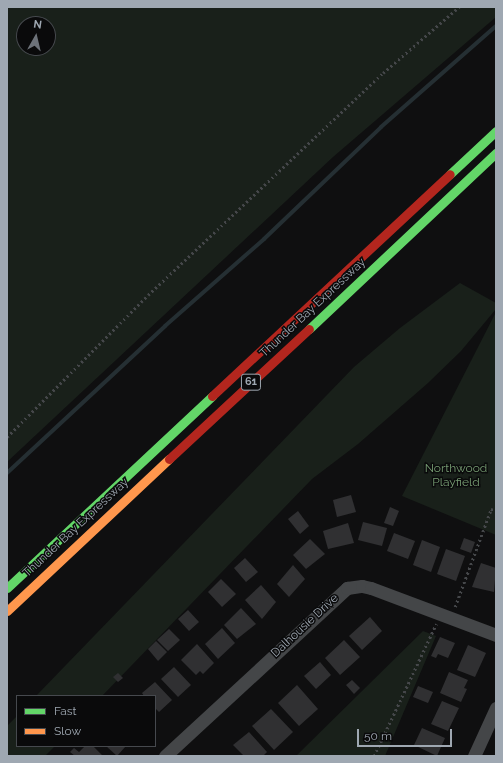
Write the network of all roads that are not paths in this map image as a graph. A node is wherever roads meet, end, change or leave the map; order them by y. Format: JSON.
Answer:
{"nodes":[{"id":1,"x":496,"y":131,"type":"edge"},
{"id":2,"x":496,"y":153,"type":"edge"},
{"id":3,"x":7,"y":588,"type":"edge"},
{"id":4,"x":7,"y":611,"type":"edge"},
{"id":5,"x":496,"y":635,"type":"edge"},
{"id":6,"x":496,"y":708,"type":"edge"},
{"id":7,"x":166,"y":756,"type":"edge"},
{"id":8,"x":474,"y":756,"type":"edge"}],
"edges":[{"from":1,"to":3,"type":"highway","name":"Thunder Bay Expressway","number":"61"},
{"from":2,"to":4,"type":"highway","name":"Thunder Bay Expressway","number":"61"},
{"from":5,"to":7,"type":"street","name":"Dalhousie Drive"},
{"from":6,"to":8,"type":"street"}]}
